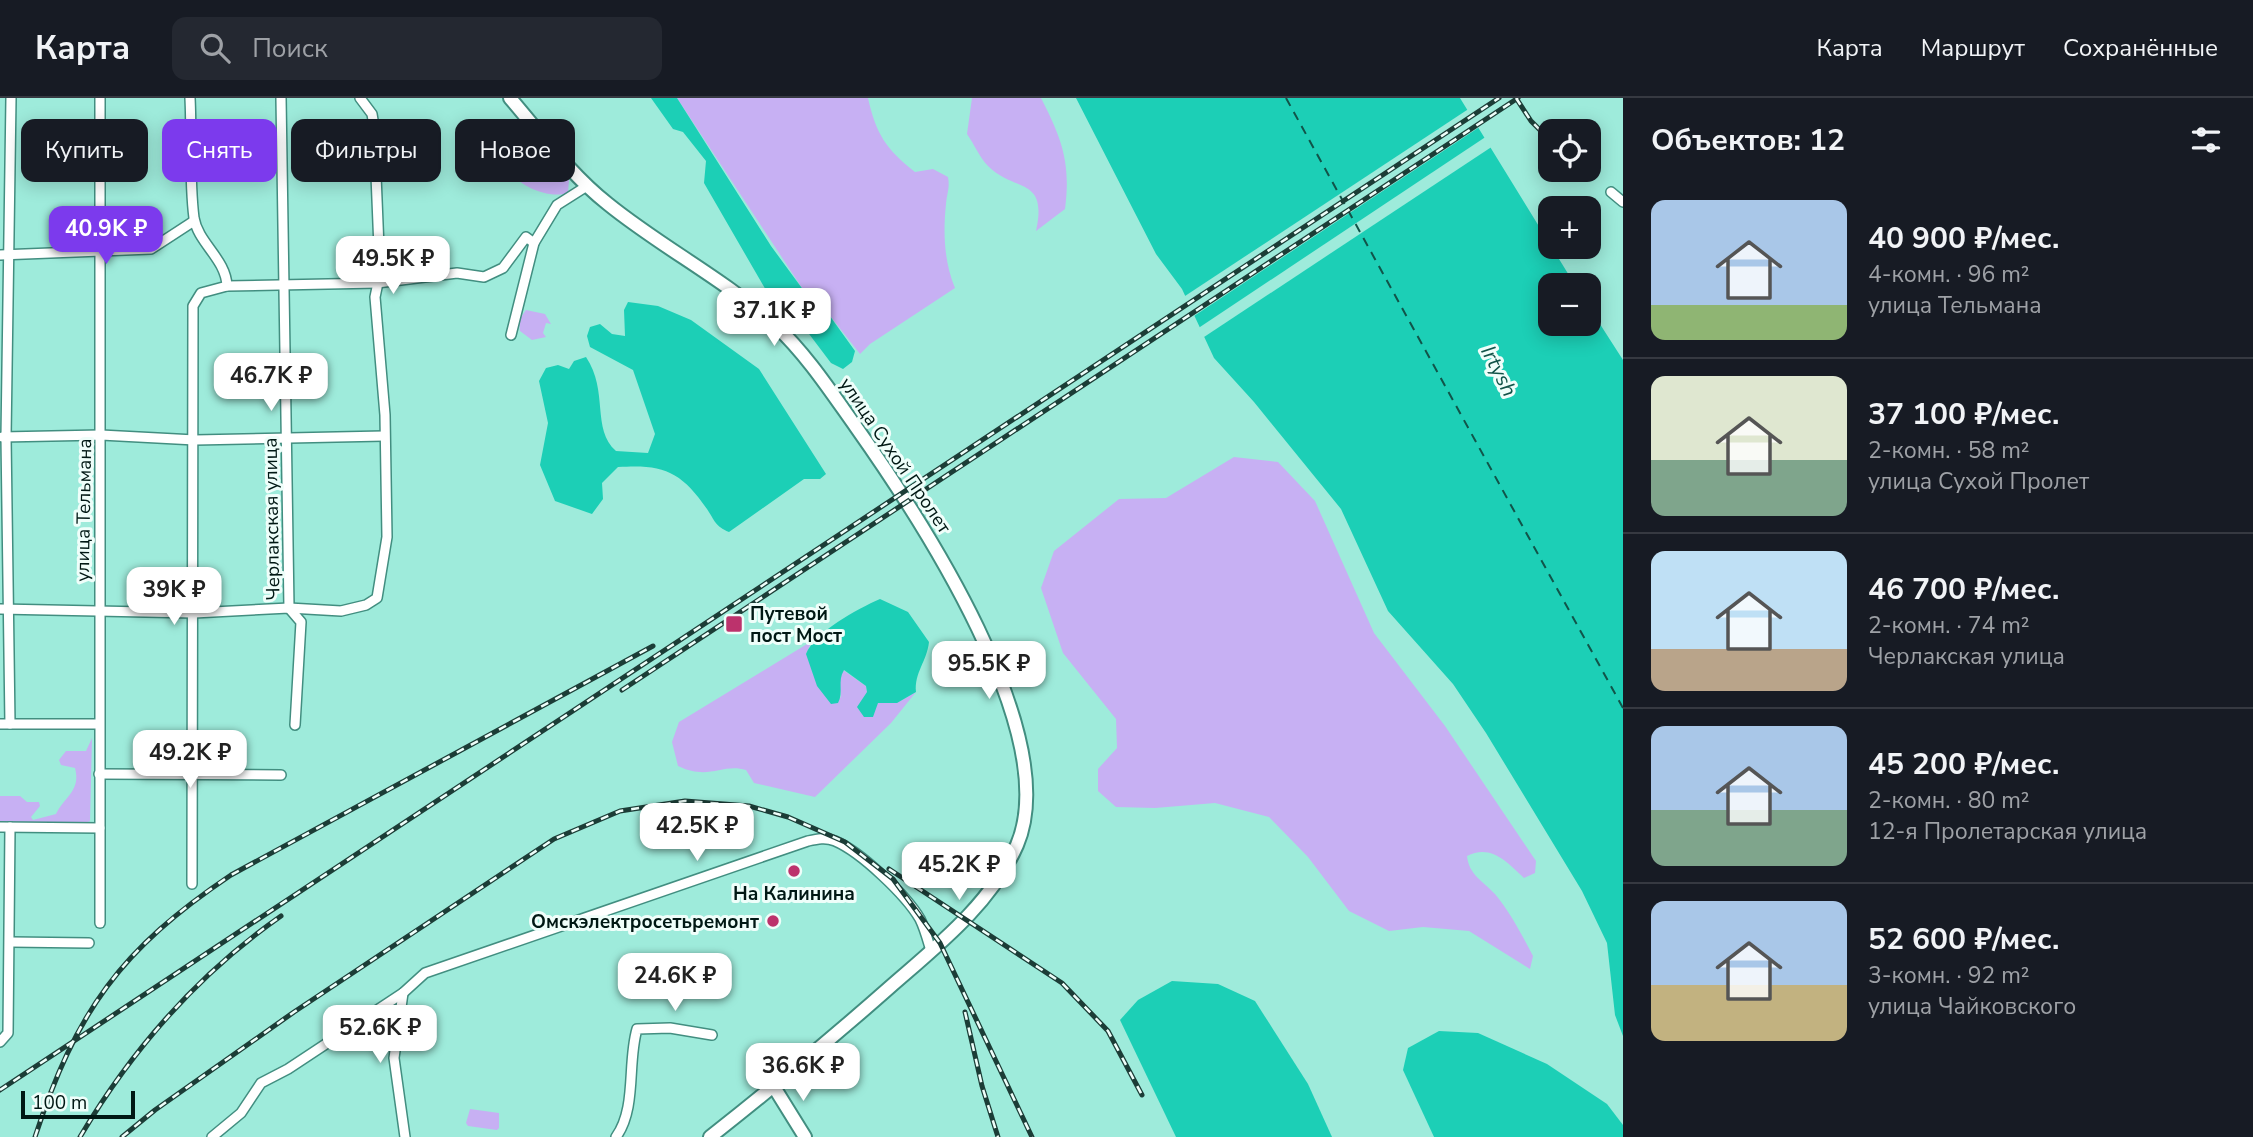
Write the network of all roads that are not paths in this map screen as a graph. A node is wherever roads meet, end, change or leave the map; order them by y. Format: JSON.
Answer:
{"nodes":[{"id":1,"x":11,"y":98,"type":"edge"},
{"id":2,"x":100,"y":98,"type":"edge"},
{"id":3,"x":190,"y":98,"type":"edge"},
{"id":4,"x":281,"y":98,"type":"edge"},
{"id":5,"x":360,"y":98,"type":"edge"},
{"id":6,"x":510,"y":98,"type":"edge"},
{"id":7,"x":587,"y":186,"type":"junction"},
{"id":8,"x":1611,"y":192,"type":"dead end"},
{"id":9,"x":1623,"y":202,"type":"edge"},
{"id":10,"x":194,"y":221,"type":"junction"},
{"id":11,"x":530,"y":240,"type":"junction"},
{"id":12,"x":99,"y":251,"type":"junction"},
{"id":13,"x":4,"y":255,"type":"edge"},
{"id":14,"x":285,"y":284,"type":"junction"},
{"id":15,"x":377,"y":284,"type":"junction"},
{"id":16,"x":227,"y":286,"type":"junction"},
{"id":17,"x":511,"y":335,"type":"dead end"},
{"id":18,"x":102,"y":435,"type":"junction"},
{"id":19,"x":3,"y":436,"type":"edge"},
{"id":20,"x":384,"y":436,"type":"junction"},
{"id":21,"x":286,"y":437,"type":"junction"},
{"id":22,"x":195,"y":440,"type":"junction"},
{"id":23,"x":289,"y":608,"type":"junction"},
{"id":24,"x":3,"y":609,"type":"edge"},
{"id":25,"x":99,"y":610,"type":"junction"},
{"id":26,"x":194,"y":613,"type":"junction"},
{"id":27,"x":5,"y":724,"type":"edge"},
{"id":28,"x":99,"y":724,"type":"junction"},
{"id":29,"x":295,"y":725,"type":"dead end"},
{"id":30,"x":99,"y":774,"type":"junction"},
{"id":31,"x":194,"y":775,"type":"junction"},
{"id":32,"x":281,"y":775,"type":"dead end"},
{"id":33,"x":5,"y":827,"type":"edge"},
{"id":34,"x":100,"y":828,"type":"junction"},
{"id":35,"x":192,"y":884,"type":"dead end"},
{"id":36,"x":100,"y":923,"type":"dead end"},
{"id":37,"x":11,"y":943,"type":"junction"},
{"id":38,"x":89,"y":943,"type":"dead end"},
{"id":39,"x":931,"y":951,"type":"junction"},
{"id":40,"x":403,"y":993,"type":"junction"},
{"id":41,"x":712,"y":1035,"type":"dead end"},
{"id":42,"x":0,"y":1042,"type":"edge"},
{"id":43,"x":774,"y":1087,"type":"junction"},
{"id":44,"x":212,"y":1137,"type":"edge"},
{"id":45,"x":405,"y":1137,"type":"edge"},
{"id":46,"x":616,"y":1137,"type":"edge"},
{"id":47,"x":710,"y":1137,"type":"edge"},
{"id":48,"x":805,"y":1137,"type":"edge"}],
"edges":[{"from":1,"to":13,"type":"street"},
{"from":2,"to":12,"type":"street","name":"улица Тельмана"},
{"from":3,"to":10,"type":"street"},
{"from":4,"to":14,"type":"street","name":"Черлакская улица"},
{"from":5,"to":15,"type":"street"},
{"from":6,"to":7,"type":"main road","name":"улица Сухой Пролет"},
{"from":7,"to":11,"type":"street"},
{"from":7,"to":39,"type":"main road","name":"улица Сухой Пролет"},
{"from":8,"to":9,"type":"street"},
{"from":10,"to":12,"type":"street"},
{"from":10,"to":16,"type":"street"},
{"from":11,"to":15,"type":"street"},
{"from":11,"to":17,"type":"street"},
{"from":12,"to":13,"type":"street"},
{"from":12,"to":18,"type":"street","name":"улица Тельмана"},
{"from":13,"to":19,"type":"street"},
{"from":14,"to":15,"type":"street"},
{"from":14,"to":16,"type":"street"},
{"from":14,"to":21,"type":"street","name":"Черлакская улица"},
{"from":15,"to":20,"type":"street"},
{"from":16,"to":22,"type":"street"},
{"from":18,"to":19,"type":"street"},
{"from":18,"to":22,"type":"street"},
{"from":18,"to":25,"type":"street","name":"улица Тельмана"},
{"from":19,"to":24,"type":"street"},
{"from":20,"to":21,"type":"street"},
{"from":20,"to":23,"type":"street"},
{"from":21,"to":22,"type":"street"},
{"from":21,"to":23,"type":"street","name":"Черлакская улица"},
{"from":22,"to":26,"type":"street"},
{"from":23,"to":26,"type":"street"},
{"from":23,"to":29,"type":"street","name":"Черлакская улица"},
{"from":24,"to":25,"type":"street"},
{"from":24,"to":27,"type":"street"},
{"from":25,"to":26,"type":"street"},
{"from":25,"to":28,"type":"street","name":"улица Тельмана"},
{"from":26,"to":31,"type":"street"},
{"from":27,"to":28,"type":"street"},
{"from":28,"to":30,"type":"street","name":"улица Тельмана"},
{"from":30,"to":31,"type":"street"},
{"from":30,"to":34,"type":"street","name":"улица Тельмана"},
{"from":31,"to":32,"type":"street"},
{"from":31,"to":35,"type":"street"},
{"from":33,"to":34,"type":"street"},
{"from":33,"to":37,"type":"street"},
{"from":34,"to":36,"type":"street","name":"улица Тельмана"},
{"from":37,"to":38,"type":"street"},
{"from":37,"to":42,"type":"street"},
{"from":39,"to":40,"type":"street"},
{"from":39,"to":43,"type":"main road","name":"улица Сухой Пролет"},
{"from":40,"to":44,"type":"street"},
{"from":40,"to":45,"type":"street"},
{"from":41,"to":46,"type":"street"},
{"from":43,"to":47,"type":"main road","name":"улица Сухой Пролет"},
{"from":43,"to":48,"type":"main road"}]}
